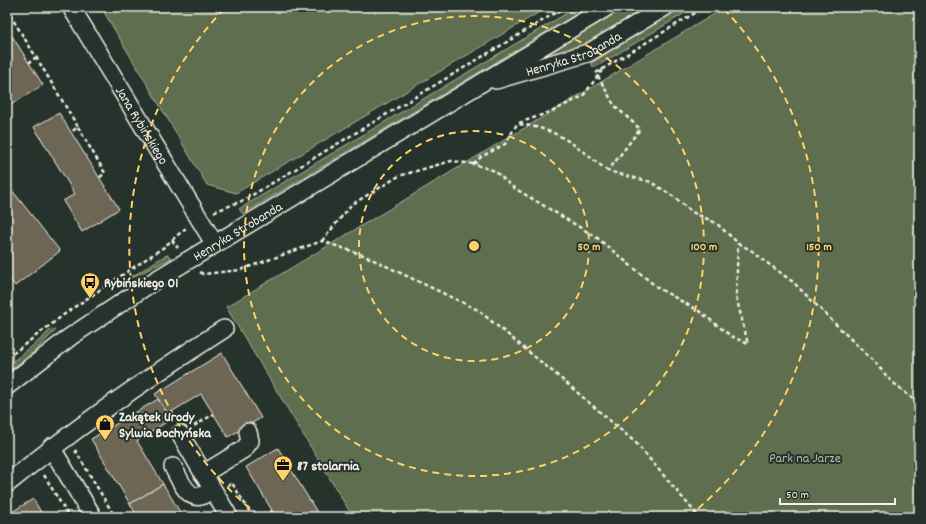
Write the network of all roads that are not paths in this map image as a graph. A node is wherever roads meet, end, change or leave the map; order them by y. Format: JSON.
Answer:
{"nodes":[{"id":1,"x":71,"y":7,"type":"edge"},
{"id":2,"x":607,"y":7,"type":"edge"},
{"id":3,"x":665,"y":7,"type":"edge"},
{"id":4,"x":475,"y":86,"type":"junction"},
{"id":5,"x":214,"y":243,"type":"junction"},
{"id":6,"x":224,"y":329,"type":"dead end"},
{"id":7,"x":7,"y":386,"type":"edge"},
{"id":8,"x":248,"y":432,"type":"dead end"},
{"id":9,"x":180,"y":434,"type":"road end"},
{"id":10,"x":51,"y":447,"type":"junction"},
{"id":11,"x":173,"y":467,"type":"dead end"},
{"id":12,"x":203,"y":474,"type":"junction"},
{"id":13,"x":7,"y":484,"type":"edge"},
{"id":14,"x":212,"y":489,"type":"junction"},
{"id":15,"x":93,"y":517,"type":"edge"},
{"id":16,"x":229,"y":517,"type":"edge"}],
"edges":[{"from":1,"to":5,"type":"street","name":"Jana Rybińskiego"},
{"from":2,"to":4,"type":"street","name":"Henryka Strobanda"},
{"from":3,"to":4,"type":"street","name":"Henryka Strobanda"},
{"from":4,"to":5,"type":"street","name":"Henryka Strobanda"},
{"from":5,"to":7,"type":"street","name":"Henryka Strobanda"},
{"from":6,"to":10,"type":"street"},
{"from":8,"to":12,"type":"street"},
{"from":9,"to":12,"type":"street"},
{"from":10,"to":13,"type":"street"},
{"from":10,"to":15,"type":"street"},
{"from":11,"to":14,"type":"street"},
{"from":12,"to":14,"type":"street"},
{"from":14,"to":16,"type":"street"}]}
